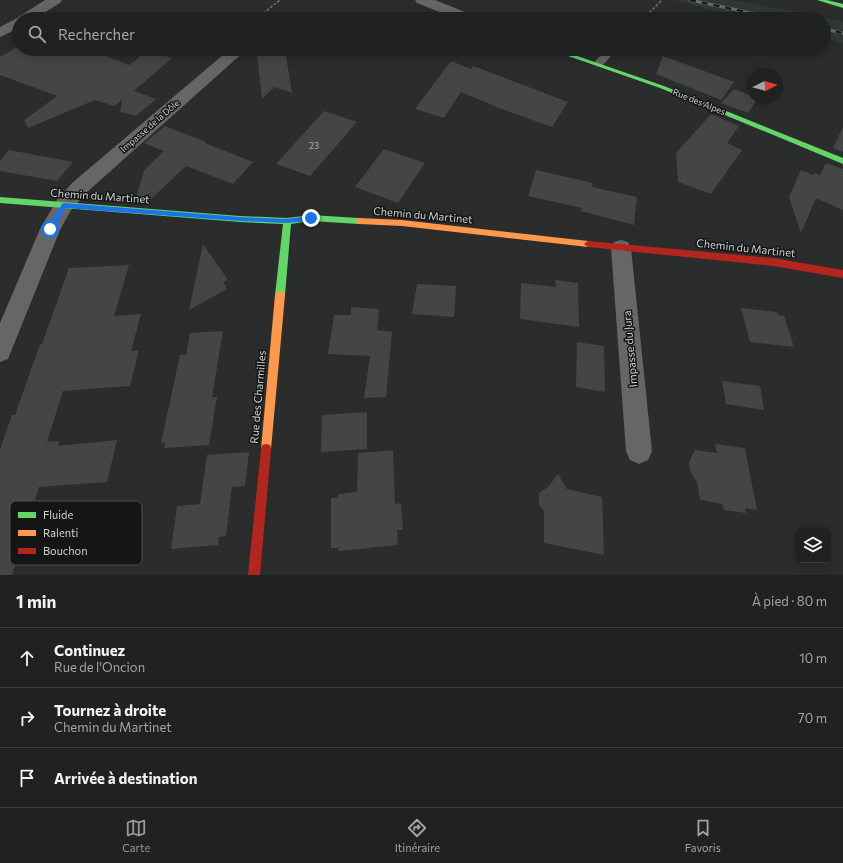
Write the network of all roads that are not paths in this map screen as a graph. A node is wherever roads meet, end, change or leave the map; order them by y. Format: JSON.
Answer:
{"nodes":[{"id":1,"x":55,"y":0,"type":"edge"},
{"id":2,"x":422,"y":0,"type":"edge"},
{"id":3,"x":820,"y":0,"type":"edge"},
{"id":4,"x":843,"y":6,"type":"edge"},
{"id":5,"x":35,"y":12,"type":"edge"},
{"id":6,"x":452,"y":12,"type":"edge"},
{"id":7,"x":12,"y":26,"type":"edge"},
{"id":8,"x":0,"y":34,"type":"edge"},
{"id":9,"x":231,"y":56,"type":"edge"},
{"id":10,"x":588,"y":56,"type":"edge"},
{"id":11,"x":843,"y":161,"type":"edge"},
{"id":12,"x":0,"y":200,"type":"edge"},
{"id":13,"x":64,"y":205,"type":"junction"},
{"id":14,"x":286,"y":221,"type":"junction"},
{"id":15,"x":621,"y":248,"type":"junction"},
{"id":16,"x":843,"y":274,"type":"edge"},
{"id":17,"x":0,"y":351,"type":"edge"},
{"id":18,"x":639,"y":451,"type":"dead end"},
{"id":19,"x":254,"y":575,"type":"edge"}],
"edges":[{"from":1,"to":5,"type":"street"},
{"from":2,"to":6,"type":"street"},
{"from":3,"to":4,"type":"street"},
{"from":7,"to":8,"type":"street"},
{"from":9,"to":13,"type":"street","name":"Impasse de la Dôle"},
{"from":10,"to":11,"type":"street","name":"Rue des Alpes"},
{"from":12,"to":13,"type":"street","name":"Chemin du Martinet"},
{"from":13,"to":14,"type":"street","name":"Chemin du Martinet"},
{"from":13,"to":17,"type":"street","name":"Impasse de la Dôle"},
{"from":14,"to":15,"type":"street","name":"Chemin du Martinet"},
{"from":14,"to":19,"type":"street","name":"Rue des Charmilles"},
{"from":15,"to":16,"type":"street","name":"Chemin du Martinet"},
{"from":15,"to":18,"type":"street","name":"Impasse du Jura"}]}
